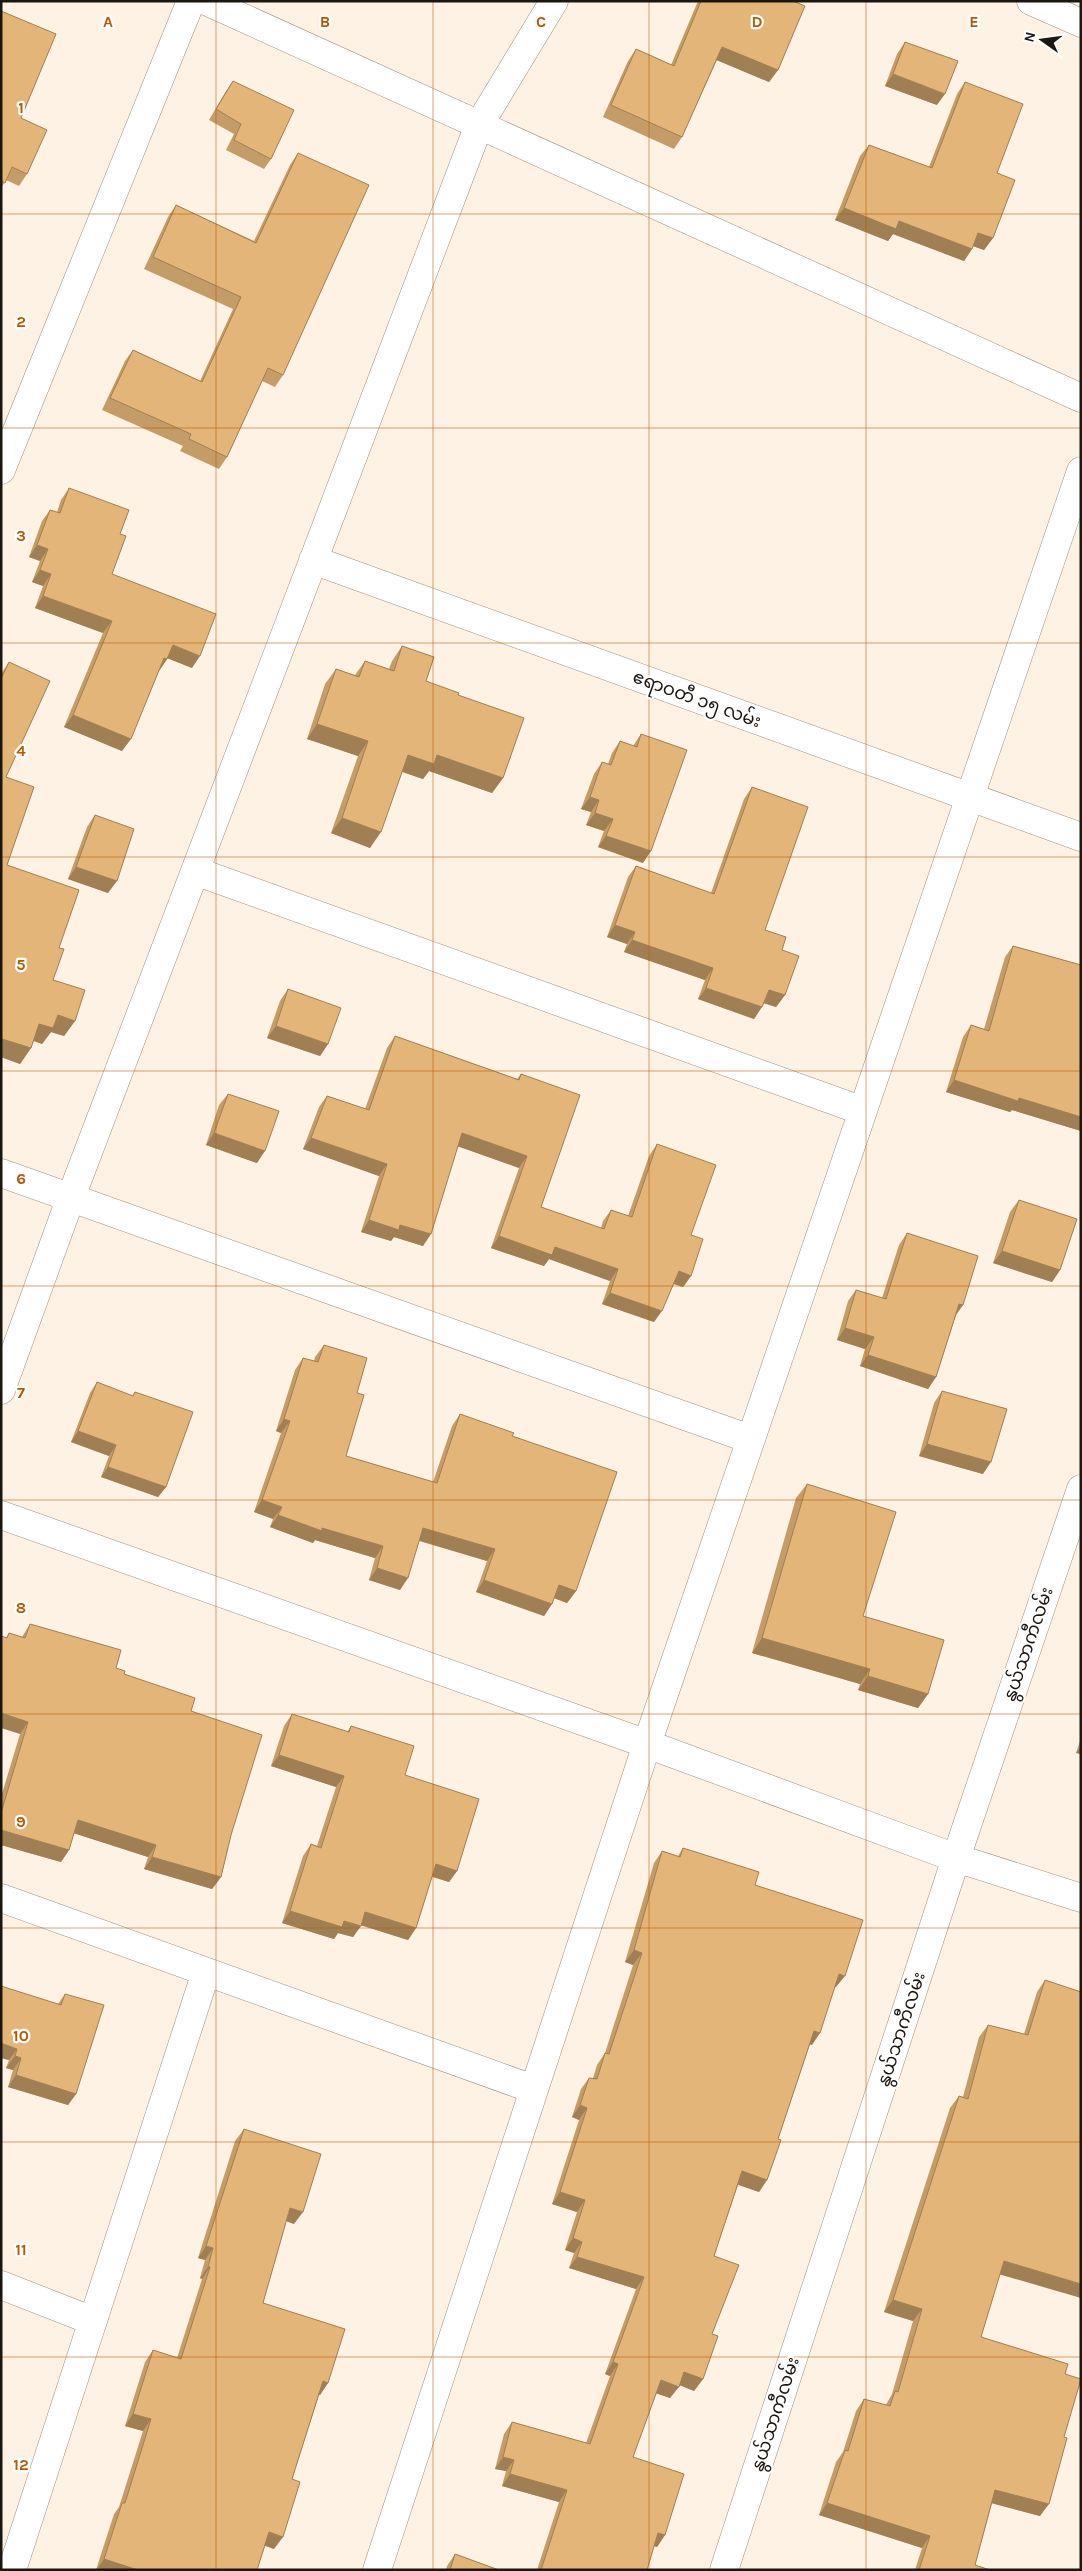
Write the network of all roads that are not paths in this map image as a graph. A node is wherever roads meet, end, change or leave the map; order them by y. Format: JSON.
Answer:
{"nodes":[{"id":1,"x":191,"y":1,"type":"edge"},
{"id":2,"x":206,"y":1,"type":"edge"},
{"id":3,"x":554,"y":1,"type":"edge"},
{"id":4,"x":1031,"y":1,"type":"edge"},
{"id":5,"x":1081,"y":23,"type":"edge"},
{"id":6,"x":479,"y":125,"type":"junction"},
{"id":7,"x":1081,"y":398,"type":"edge"},
{"id":8,"x":1,"y":470,"type":"edge"},
{"id":9,"x":1081,"y":471,"type":"edge"},
{"id":10,"x":313,"y":560,"type":"junction"},
{"id":11,"x":970,"y":798,"type":"junction"},
{"id":12,"x":1081,"y":837,"type":"edge"},
{"id":13,"x":195,"y":871,"type":"junction"},
{"id":14,"x":863,"y":1110,"type":"junction"},
{"id":15,"x":1,"y":1172,"type":"edge"},
{"id":16,"x":71,"y":1197,"type":"junction"},
{"id":17,"x":1,"y":1390,"type":"edge"},
{"id":18,"x":750,"y":1439,"type":"junction"},
{"id":19,"x":1081,"y":1489,"type":"edge"},
{"id":20,"x":1,"y":1515,"type":"edge"},
{"id":21,"x":647,"y":1744,"type":"junction"},
{"id":22,"x":956,"y":1858,"type":"junction"},
{"id":23,"x":1,"y":1898,"type":"edge"},
{"id":24,"x":1081,"y":1898,"type":"edge"},
{"id":25,"x":206,"y":1972,"type":"junction"},
{"id":26,"x":533,"y":2089,"type":"junction"},
{"id":27,"x":1,"y":2285,"type":"edge"},
{"id":28,"x":93,"y":2321,"type":"junction"},
{"id":29,"x":12,"y":2570,"type":"edge"},
{"id":30,"x":377,"y":2570,"type":"edge"},
{"id":31,"x":724,"y":2570,"type":"edge"}],
"edges":[{"from":1,"to":8,"type":"street"},
{"from":2,"to":6,"type":"street"},
{"from":3,"to":6,"type":"street"},
{"from":4,"to":5,"type":"street"},
{"from":6,"to":7,"type":"street"},
{"from":6,"to":10,"type":"street"},
{"from":9,"to":11,"type":"street"},
{"from":10,"to":11,"type":"street","name":"ဧရာဝတီ ၁၅ လမ်း"},
{"from":10,"to":13,"type":"street"},
{"from":11,"to":12,"type":"street","name":"ဧရာဝတီ ၁၅ လမ်း"},
{"from":11,"to":14,"type":"street"},
{"from":13,"to":14,"type":"street"},
{"from":13,"to":16,"type":"street"},
{"from":14,"to":18,"type":"street"},
{"from":15,"to":16,"type":"street"},
{"from":16,"to":17,"type":"street"},
{"from":16,"to":18,"type":"street"},
{"from":18,"to":21,"type":"street"},
{"from":19,"to":22,"type":"street","name":"နွယ်သာကီလမ်း"},
{"from":20,"to":21,"type":"street"},
{"from":21,"to":22,"type":"street"},
{"from":21,"to":26,"type":"street"},
{"from":22,"to":24,"type":"street"},
{"from":22,"to":31,"type":"street","name":"နွယ်သာကီလမ်း"},
{"from":23,"to":25,"type":"street"},
{"from":25,"to":26,"type":"street"},
{"from":25,"to":28,"type":"street"},
{"from":26,"to":30,"type":"street"},
{"from":27,"to":28,"type":"street"},
{"from":28,"to":29,"type":"street"}]}
